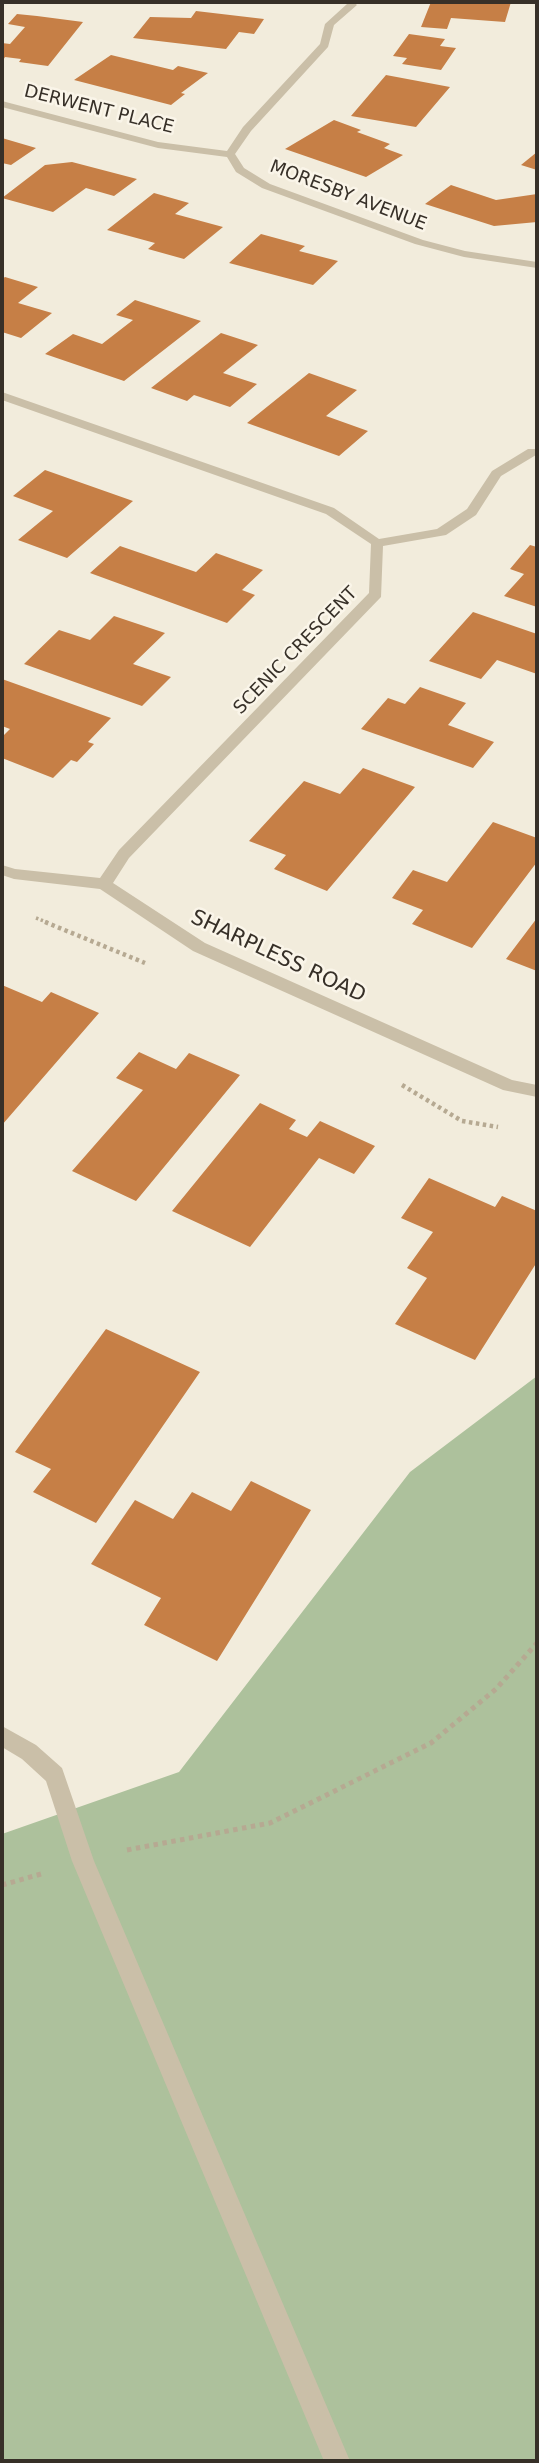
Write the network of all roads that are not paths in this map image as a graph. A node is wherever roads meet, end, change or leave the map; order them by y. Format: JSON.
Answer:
{"nodes":[{"id":1,"x":349,"y":2,"type":"edge"},
{"id":2,"x":2,"y":104,"type":"edge"},
{"id":3,"x":230,"y":154,"type":"junction"},
{"id":4,"x":537,"y":265,"type":"edge"},
{"id":5,"x":2,"y":396,"type":"edge"},
{"id":6,"x":532,"y":452,"type":"dead end"},
{"id":7,"x":377,"y":543,"type":"junction"},
{"id":8,"x":2,"y":870,"type":"edge"},
{"id":9,"x":104,"y":884,"type":"junction"},
{"id":10,"x":537,"y":1091,"type":"edge"},
{"id":11,"x":2,"y":1735,"type":"edge"},
{"id":12,"x":337,"y":2461,"type":"edge"}],
"edges":[{"from":1,"to":3,"type":"street"},
{"from":2,"to":3,"type":"street","name":"DERWENT PLACE"},
{"from":3,"to":4,"type":"street","name":"MORESBY AVENUE"},
{"from":5,"to":7,"type":"street"},
{"from":6,"to":7,"type":"street"},
{"from":7,"to":9,"type":"street","name":"SCENIC CRESCENT"},
{"from":8,"to":9,"type":"street","name":"SHARPLESS ROAD"},
{"from":9,"to":10,"type":"street","name":"SHARPLESS ROAD"},
{"from":11,"to":12,"type":"street"}]}
